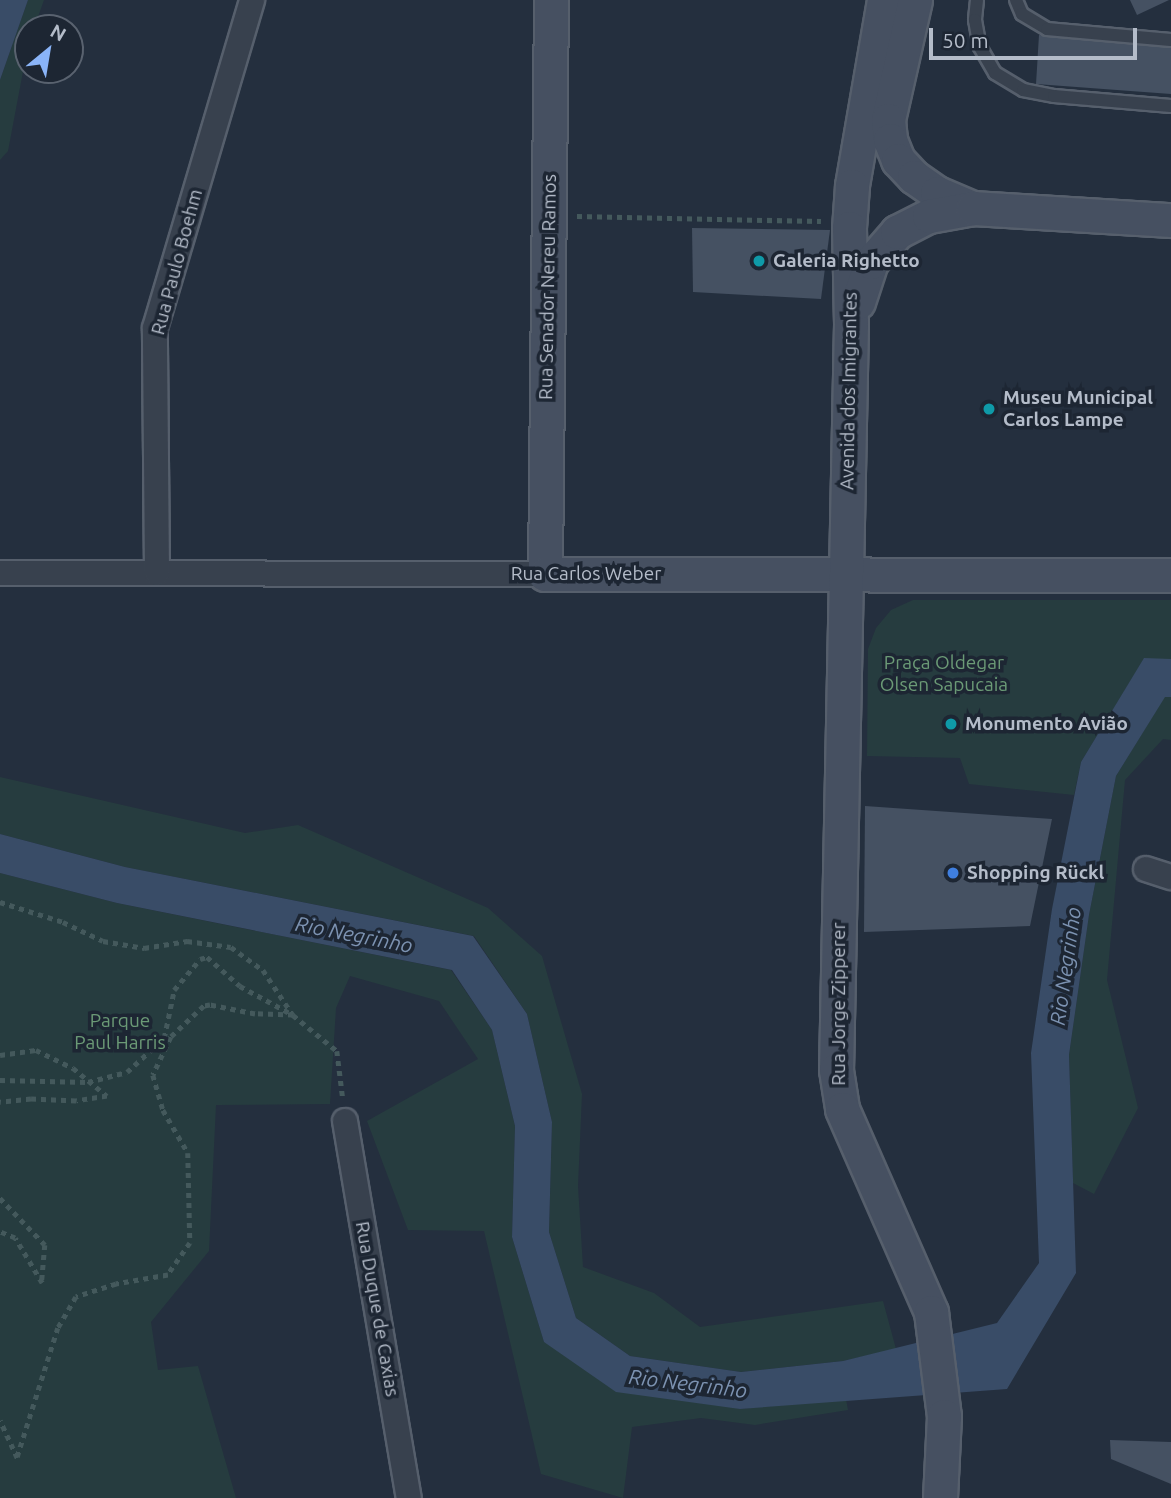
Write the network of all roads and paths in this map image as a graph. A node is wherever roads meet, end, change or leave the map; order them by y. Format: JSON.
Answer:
{"nodes":[{"id":1,"x":252,"y":0,"type":"edge"},
{"id":2,"x":551,"y":0,"type":"edge"},
{"id":3,"x":884,"y":0,"type":"edge"},
{"id":4,"x":915,"y":0,"type":"edge"},
{"id":5,"x":977,"y":0,"type":"edge"},
{"id":6,"x":1016,"y":0,"type":"edge"},
{"id":7,"x":1171,"y":40,"type":"edge"},
{"id":8,"x":1171,"y":106,"type":"edge"},
{"id":9,"x":973,"y":208,"type":"junction"},
{"id":10,"x":548,"y":216,"type":"junction"},
{"id":11,"x":1171,"y":220,"type":"edge"},
{"id":12,"x":849,"y":221,"type":"junction"},
{"id":13,"x":851,"y":324,"type":"junction"},
{"id":14,"x":0,"y":573,"type":"edge"},
{"id":15,"x":157,"y":573,"type":"junction"},
{"id":16,"x":545,"y":574,"type":"junction"},
{"id":17,"x":846,"y":574,"type":"junction"},
{"id":18,"x":1171,"y":575,"type":"edge"},
{"id":19,"x":1146,"y":869,"type":"dead end"},
{"id":20,"x":1171,"y":877,"type":"edge"},
{"id":21,"x":0,"y":902,"type":"edge"},
{"id":22,"x":293,"y":1015,"type":"junction"},
{"id":23,"x":0,"y":1055,"type":"edge"},
{"id":24,"x":0,"y":1080,"type":"edge"},
{"id":25,"x":88,"y":1082,"type":"junction"},
{"id":26,"x":0,"y":1102,"type":"edge"},
{"id":27,"x":345,"y":1121,"type":"joint"},
{"id":28,"x":0,"y":1198,"type":"edge"},
{"id":29,"x":0,"y":1231,"type":"edge"},
{"id":30,"x":0,"y":1420,"type":"edge"},
{"id":31,"x":409,"y":1498,"type":"edge"},
{"id":32,"x":940,"y":1498,"type":"edge"}],
"edges":[{"from":1,"to":15,"type":"street","name":"Rua Paulo Boehm"},
{"from":2,"to":10,"type":"main road","name":"Rua Senador Nereu Ramos"},
{"from":3,"to":12,"type":"main road","name":"Avenida dos Imigrantes"},
{"from":4,"to":9,"type":"main road"},
{"from":5,"to":8,"type":"lane"},
{"from":6,"to":7,"type":"lane"},
{"from":9,"to":11,"type":"main road"},
{"from":9,"to":13,"type":"main road"},
{"from":10,"to":12,"type":"path"},
{"from":10,"to":16,"type":"main road","name":"Rua Senador Nereu Ramos"},
{"from":12,"to":13,"type":"main road","name":"Avenida dos Imigrantes"},
{"from":13,"to":17,"type":"main road","name":"Avenida dos Imigrantes"},
{"from":14,"to":15,"type":"street","name":"Rua Carlos Weber"},
{"from":15,"to":16,"type":"street","name":"Rua Carlos Weber"},
{"from":16,"to":17,"type":"main road","name":"Rua Carlos Weber"},
{"from":17,"to":18,"type":"main road","name":"Rua Carlos Weber"},
{"from":17,"to":32,"type":"main road","name":"Rua Jorge Zipperer"},
{"from":19,"to":20,"type":"street"},
{"from":21,"to":22,"type":"path"},
{"from":22,"to":25,"type":"path"},
{"from":22,"to":27,"type":"path"},
{"from":22,"to":30,"type":"path"},
{"from":23,"to":25,"type":"path"},
{"from":24,"to":25,"type":"path"},
{"from":25,"to":26,"type":"path"},
{"from":27,"to":31,"type":"street","name":"Rua Duque de Caxias"},
{"from":28,"to":29,"type":"path"}]}
